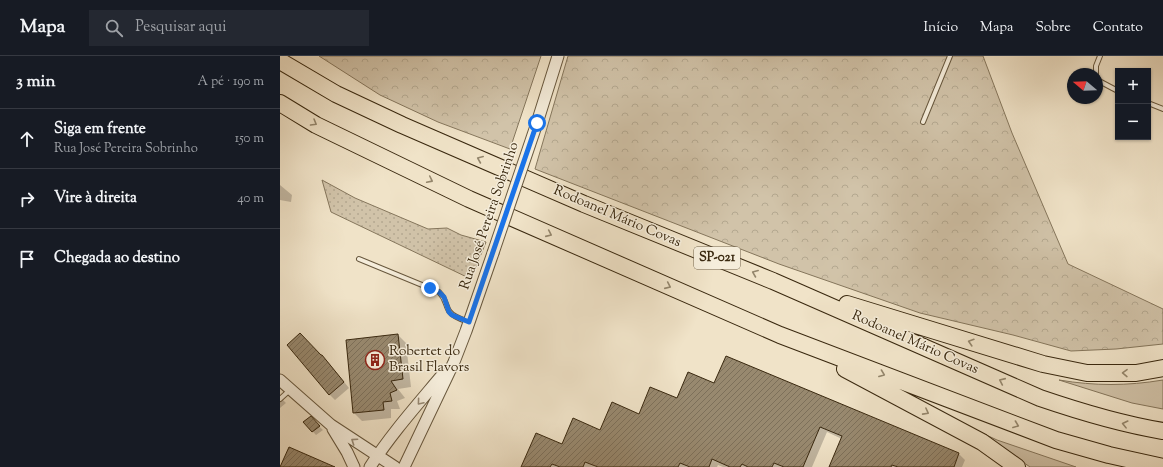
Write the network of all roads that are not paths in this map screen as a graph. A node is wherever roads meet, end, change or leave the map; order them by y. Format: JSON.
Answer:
{"nodes":[{"id":1,"x":558,"y":56,"type":"edge"},
{"id":2,"x":950,"y":56,"type":"edge"},
{"id":3,"x":1100,"y":56,"type":"edge"},
{"id":4,"x":280,"y":61,"type":"edge"},
{"id":5,"x":1096,"y":68,"type":"edge"},
{"id":6,"x":1103,"y":83,"type":"edge"},
{"id":7,"x":1115,"y":89,"type":"edge"},
{"id":8,"x":280,"y":103,"type":"edge"},
{"id":9,"x":1150,"y":104,"type":"edge"},
{"id":10,"x":1163,"y":109,"type":"edge"},
{"id":11,"x":923,"y":122,"type":"dead end"},
{"id":12,"x":359,"y":259,"type":"dead end"},
{"id":13,"x":773,"y":281,"type":"junction"},
{"id":14,"x":469,"y":322,"type":"junction"},
{"id":15,"x":780,"y":335,"type":"junction"},
{"id":16,"x":454,"y":362,"type":"junction"},
{"id":17,"x":1163,"y":368,"type":"edge"},
{"id":18,"x":280,"y":380,"type":"edge"},
{"id":19,"x":291,"y":389,"type":"junction"},
{"id":20,"x":280,"y":399,"type":"edge"},
{"id":21,"x":331,"y":425,"type":"junction"},
{"id":22,"x":1163,"y":431,"type":"edge"},
{"id":23,"x":377,"y":456,"type":"junction"},
{"id":24,"x":354,"y":467,"type":"edge"},
{"id":25,"x":370,"y":467,"type":"edge"},
{"id":26,"x":395,"y":467,"type":"edge"},
{"id":27,"x":404,"y":467,"type":"edge"},
{"id":28,"x":1017,"y":467,"type":"edge"},
{"id":29,"x":1163,"y":467,"type":"edge"}],
"edges":[{"from":1,"to":14,"type":"street","name":"Rua José Pereira Sobrinho","bridge":true},
{"from":2,"to":11,"type":"lane"},
{"from":3,"to":5,"type":"lane"},
{"from":13,"to":4,"type":"highway","name":"Rodoanel Mário Covas","number":"SP-021","one_way":true},
{"from":6,"to":7,"type":"lane"},
{"from":8,"to":15,"type":"highway","one_way":true},
{"from":9,"to":10,"type":"lane"},
{"from":12,"to":14,"type":"lane"},
{"from":17,"to":13,"type":"highway","one_way":true},
{"from":22,"to":13,"type":"highway","name":"Rodoanel Mário Covas","number":"SP-021","one_way":true},
{"from":14,"to":16,"type":"street","name":"Rua José Pereira Sobrinho"},
{"from":15,"to":28,"type":"highway","one_way":true},
{"from":15,"to":29,"type":"highway","one_way":true},
{"from":16,"to":23,"type":"street","name":"Rua José Pereira Sobrinho","one_way":true},
{"from":16,"to":27,"type":"street","name":"Rua José Pereira Sobrinho"},
{"from":18,"to":19,"type":"street"},
{"from":19,"to":20,"type":"lane"},
{"from":19,"to":21,"type":"street"},
{"from":23,"to":21,"type":"street","one_way":true},
{"from":21,"to":24,"type":"street"},
{"from":23,"to":25,"type":"street","name":"Rua José Pereira Sobrinho"},
{"from":23,"to":26,"type":"street"}]}
